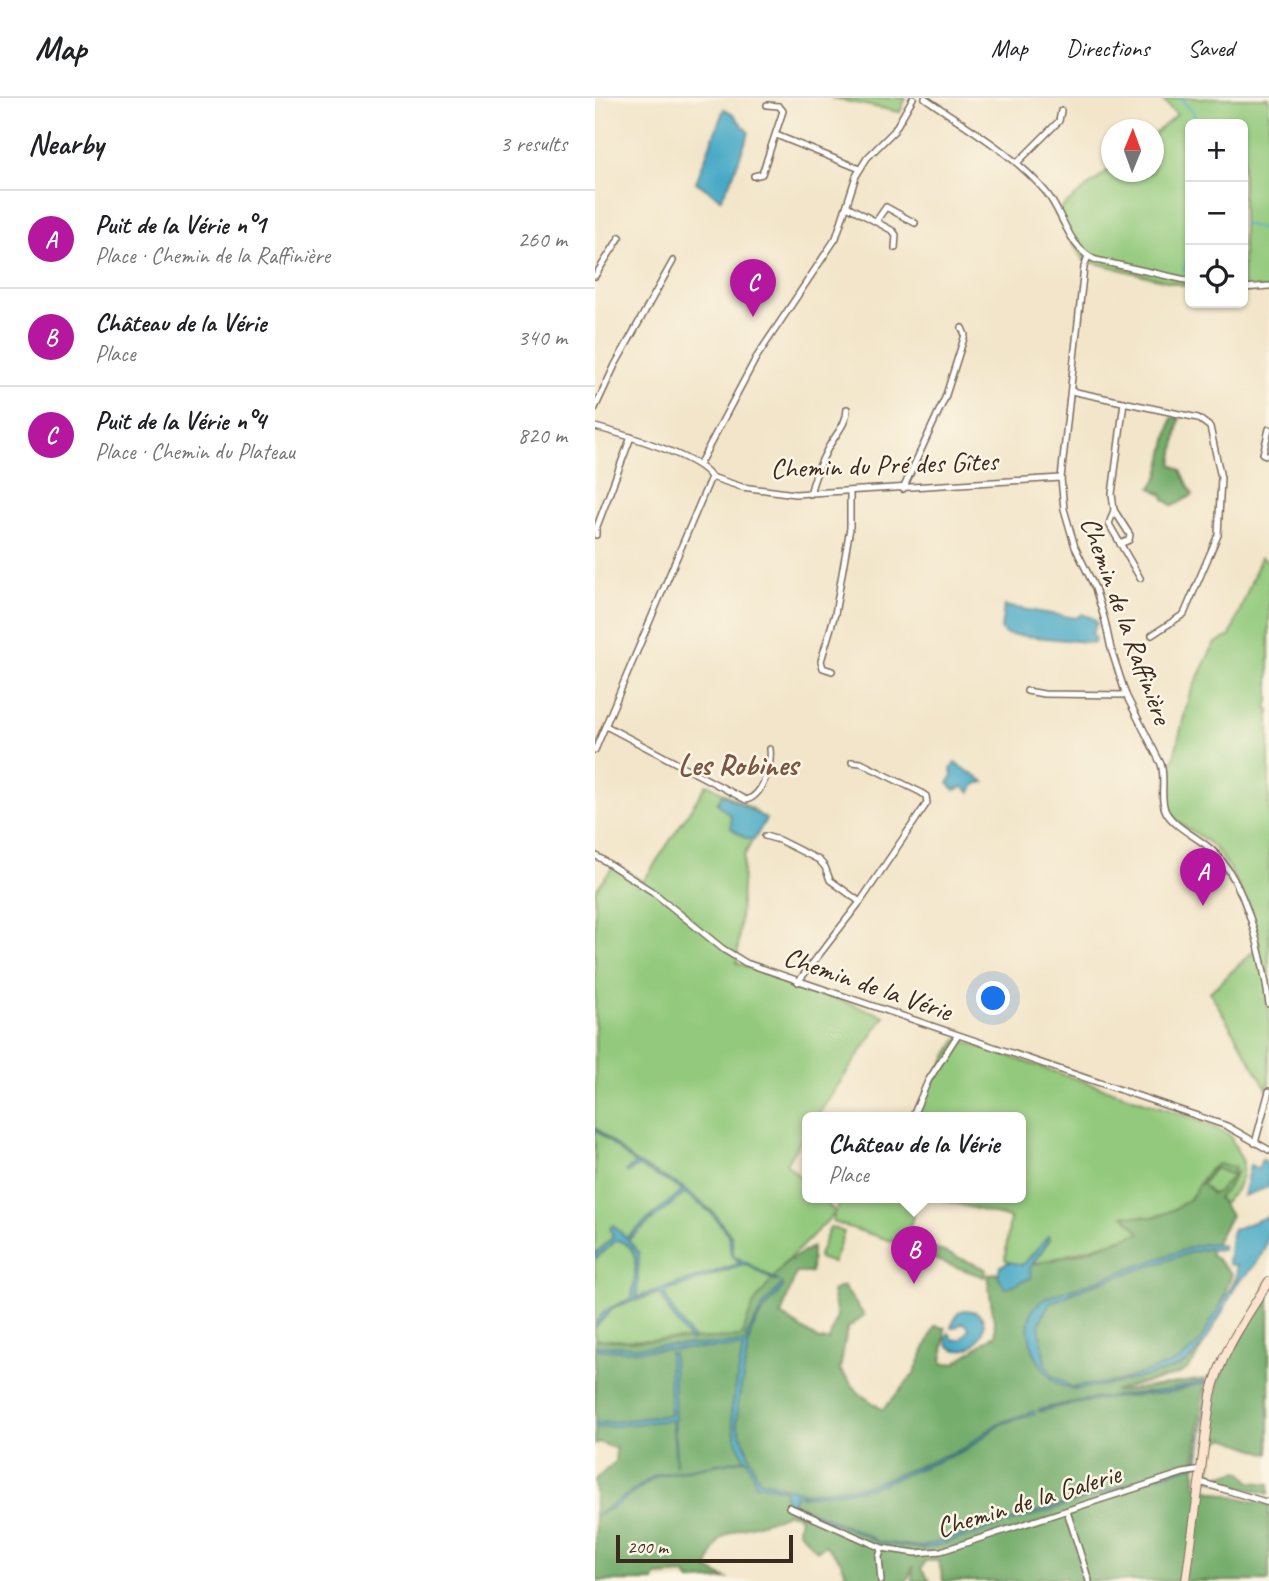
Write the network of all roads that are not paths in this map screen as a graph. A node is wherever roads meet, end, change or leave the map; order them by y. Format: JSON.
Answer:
{"nodes":[{"id":1,"x":913,"y":98,"type":"edge"},
{"id":2,"x":925,"y":98,"type":"edge"},
{"id":3,"x":767,"y":105,"type":"dead end"},
{"id":4,"x":1061,"y":111,"type":"dead end"},
{"id":5,"x":776,"y":135,"type":"junction"},
{"id":6,"x":1017,"y":163,"type":"junction"},
{"id":7,"x":860,"y":169,"type":"junction"},
{"id":8,"x":754,"y":176,"type":"dead end"},
{"id":9,"x":847,"y":206,"type":"junction"},
{"id":10,"x":877,"y":220,"type":"junction"},
{"id":11,"x":915,"y":223,"type":"dead end"},
{"id":12,"x":620,"y":237,"type":"dead end"},
{"id":13,"x":895,"y":248,"type":"dead end"},
{"id":14,"x":1088,"y":257,"type":"junction"},
{"id":15,"x":673,"y":261,"type":"dead end"},
{"id":16,"x":595,"y":276,"type":"edge"},
{"id":17,"x":1185,"y":280,"type":"edge"},
{"id":18,"x":1269,"y":286,"type":"edge"},
{"id":19,"x":1248,"y":288,"type":"edge"},
{"id":20,"x":963,"y":328,"type":"dead end"},
{"id":21,"x":1071,"y":391,"type":"junction"},
{"id":22,"x":1124,"y":402,"type":"junction"},
{"id":23,"x":595,"y":408,"type":"edge"},
{"id":24,"x":847,"y":409,"type":"dead end"},
{"id":25,"x":595,"y":426,"type":"edge"},
{"id":26,"x":1269,"y":429,"type":"edge"},
{"id":27,"x":631,"y":437,"type":"junction"},
{"id":28,"x":1269,"y":456,"type":"edge"},
{"id":29,"x":699,"y":465,"type":"junction"},
{"id":30,"x":711,"y":477,"type":"junction"},
{"id":31,"x":1061,"y":478,"type":"junction"},
{"id":32,"x":903,"y":489,"type":"junction"},
{"id":33,"x":850,"y":492,"type":"junction"},
{"id":34,"x":810,"y":494,"type":"junction"},
{"id":35,"x":1114,"y":510,"type":"junction"},
{"id":36,"x":596,"y":535,"type":"edge"},
{"id":37,"x":1120,"y":544,"type":"junction"},
{"id":38,"x":1140,"y":578,"type":"dead end"},
{"id":39,"x":1152,"y":635,"type":"dead end"},
{"id":40,"x":832,"y":671,"type":"dead end"},
{"id":41,"x":1027,"y":691,"type":"dead end"},
{"id":42,"x":1126,"y":695,"type":"junction"},
{"id":43,"x":606,"y":726,"type":"junction"},
{"id":44,"x":771,"y":749,"type":"dead end"},
{"id":45,"x":595,"y":750,"type":"edge"},
{"id":46,"x":852,"y":762,"type":"dead end"},
{"id":47,"x":765,"y":836,"type":"dead end"},
{"id":48,"x":595,"y":855,"type":"edge"},
{"id":49,"x":860,"y":902,"type":"junction"},
{"id":50,"x":799,"y":982,"type":"junction"},
{"id":51,"x":1269,"y":1004,"type":"edge"},
{"id":52,"x":957,"y":1036,"type":"junction"},
{"id":53,"x":1269,"y":1091,"type":"edge"},
{"id":54,"x":915,"y":1112,"type":"edge"},
{"id":55,"x":1255,"y":1143,"type":"junction"},
{"id":56,"x":1269,"y":1150,"type":"edge"},
{"id":57,"x":1269,"y":1281,"type":"edge"},
{"id":58,"x":1201,"y":1470,"type":"junction"},
{"id":59,"x":1200,"y":1482,"type":"junction"},
{"id":60,"x":1269,"y":1503,"type":"edge"},
{"id":61,"x":789,"y":1507,"type":"dead end"},
{"id":62,"x":1067,"y":1511,"type":"junction"},
{"id":63,"x":882,"y":1548,"type":"junction"},
{"id":64,"x":881,"y":1581,"type":"edge"},
{"id":65,"x":1089,"y":1581,"type":"edge"},
{"id":66,"x":1186,"y":1581,"type":"edge"}],
"edges":[{"from":1,"to":7,"type":"street"},
{"from":2,"to":6,"type":"street"},
{"from":3,"to":5,"type":"street"},
{"from":4,"to":6,"type":"street"},
{"from":5,"to":7,"type":"street"},
{"from":5,"to":8,"type":"street"},
{"from":6,"to":14,"type":"street"},
{"from":7,"to":9,"type":"street"},
{"from":9,"to":10,"type":"street"},
{"from":9,"to":29,"type":"street"},
{"from":10,"to":11,"type":"street"},
{"from":10,"to":13,"type":"street"},
{"from":12,"to":16,"type":"street"},
{"from":14,"to":17,"type":"street"},
{"from":14,"to":21,"type":"street","name":"Chemin de la Raffinière"},
{"from":15,"to":23,"type":"street"},
{"from":18,"to":19,"type":"street"},
{"from":20,"to":32,"type":"street"},
{"from":21,"to":22,"type":"street"},
{"from":21,"to":31,"type":"street","name":"Chemin de la Raffinière"},
{"from":22,"to":35,"type":"street"},
{"from":22,"to":39,"type":"street"},
{"from":24,"to":34,"type":"street"},
{"from":25,"to":27,"type":"street"},
{"from":26,"to":28,"type":"street"},
{"from":27,"to":29,"type":"street"},
{"from":27,"to":36,"type":"street"},
{"from":29,"to":30,"type":"street"},
{"from":30,"to":34,"type":"street","name":"Chemin du Pré des Gîtes"},
{"from":30,"to":43,"type":"street"},
{"from":31,"to":32,"type":"street","name":"Chemin du Pré des Gîtes"},
{"from":31,"to":42,"type":"street","name":"Chemin de la Raffinière"},
{"from":32,"to":33,"type":"street","name":"Chemin du Pré des Gîtes"},
{"from":33,"to":34,"type":"street","name":"Chemin du Pré des Gîtes"},
{"from":33,"to":40,"type":"street"},
{"from":35,"to":37,"type":"street"},
{"from":35,"to":37,"type":"street"},
{"from":37,"to":38,"type":"street"},
{"from":41,"to":42,"type":"street"},
{"from":42,"to":51,"type":"street","name":"Chemin de la Raffinière"},
{"from":43,"to":44,"type":"street"},
{"from":43,"to":45,"type":"street"},
{"from":46,"to":49,"type":"street"},
{"from":47,"to":49,"type":"street"},
{"from":48,"to":50,"type":"street","name":"Chemin de la Vérie"},
{"from":49,"to":50,"type":"street"},
{"from":50,"to":52,"type":"street","name":"Chemin de la Vérie"},
{"from":52,"to":54,"type":"street"},
{"from":52,"to":55,"type":"street","name":"Chemin de la Vérie"},
{"from":53,"to":55,"type":"street"},
{"from":55,"to":56,"type":"street","name":"Chemin de la Vérie"},
{"from":57,"to":58,"type":"main road"},
{"from":58,"to":59,"type":"main road"},
{"from":58,"to":62,"type":"street","name":"Chemin de la Galerie"},
{"from":59,"to":60,"type":"street"},
{"from":59,"to":66,"type":"main road"},
{"from":61,"to":63,"type":"street","name":"Chemin de la Galerie"},
{"from":62,"to":63,"type":"street","name":"Chemin de la Galerie"},
{"from":62,"to":65,"type":"street"},
{"from":63,"to":64,"type":"street"}]}
